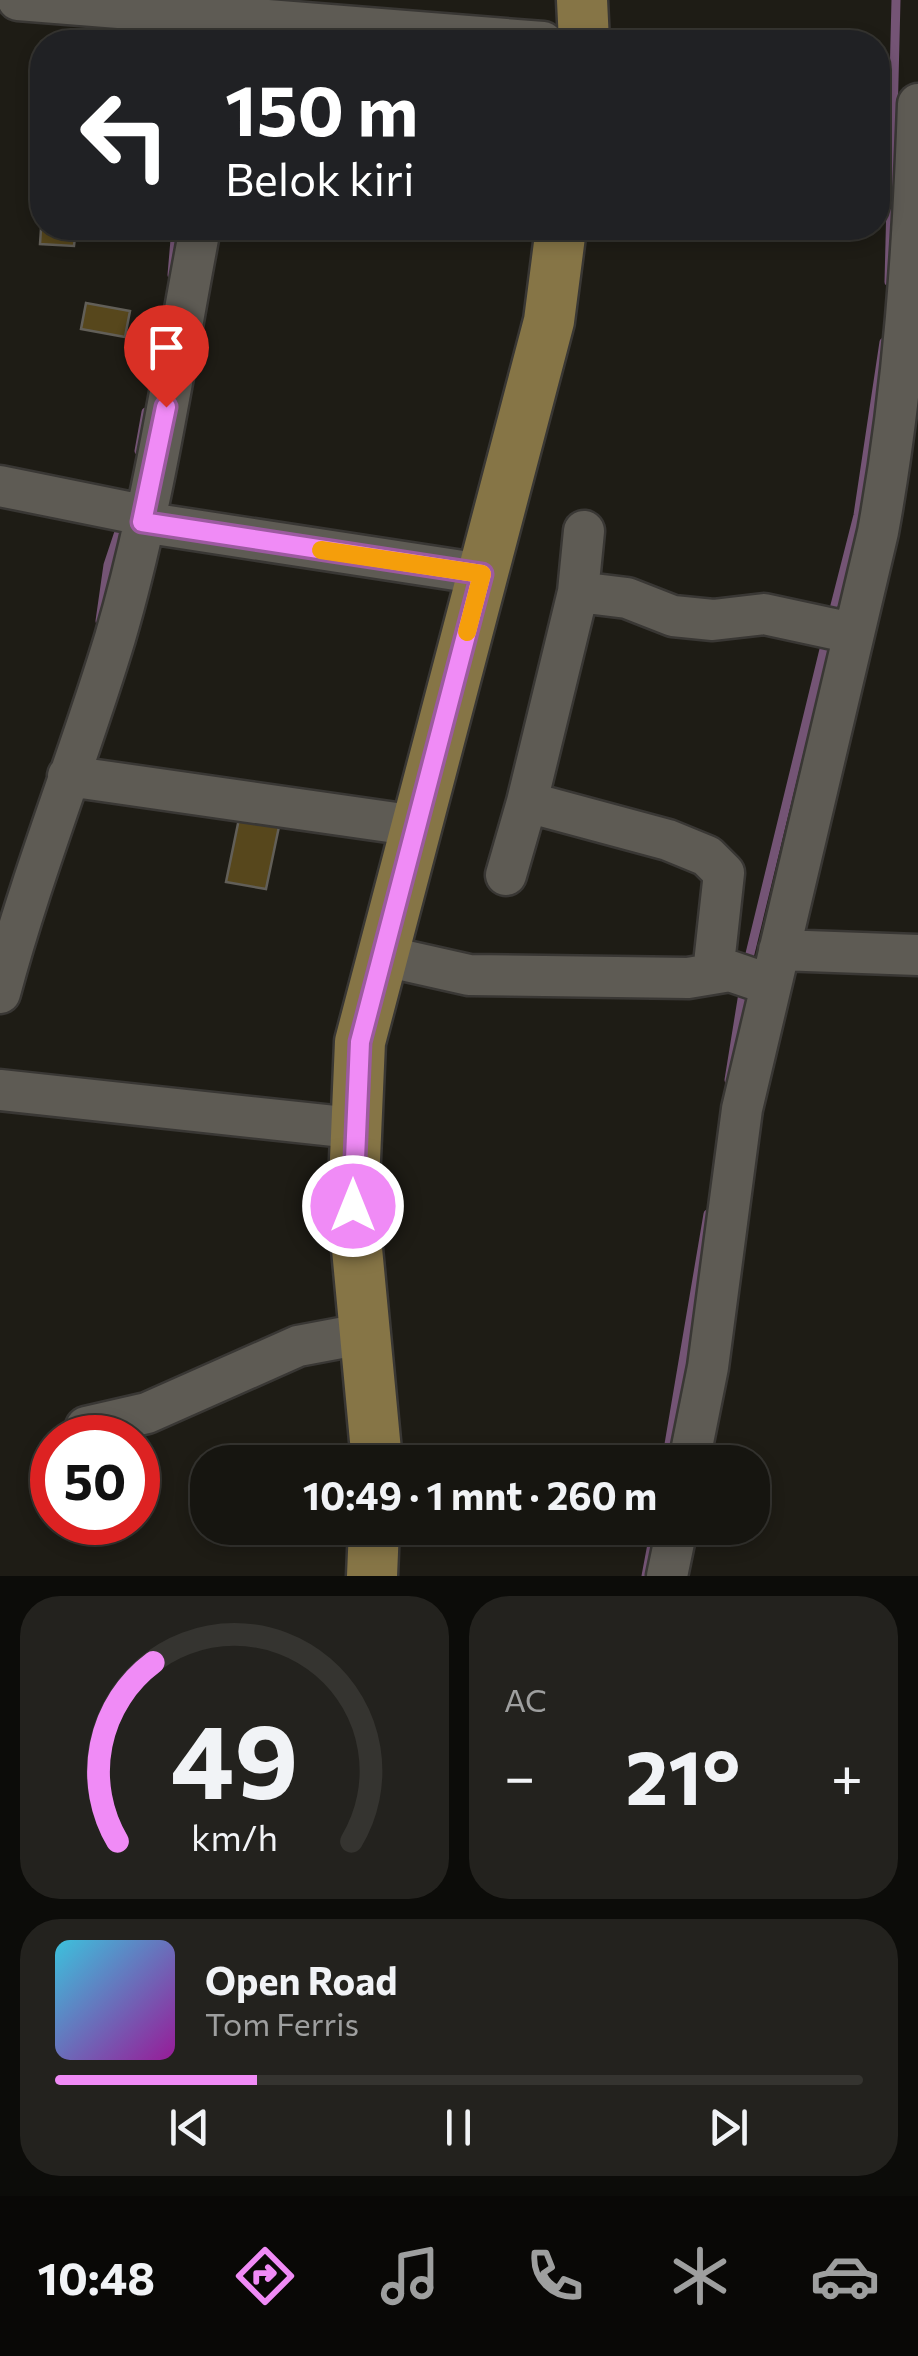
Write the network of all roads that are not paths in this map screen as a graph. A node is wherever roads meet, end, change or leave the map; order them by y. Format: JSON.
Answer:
{"nodes":[{"id":1,"x":18,"y":0,"type":"edge"},
{"id":2,"x":582,"y":0,"type":"edge"},
{"id":3,"x":191,"y":16,"type":"edge"},
{"id":4,"x":381,"y":30,"type":"edge"},
{"id":5,"x":583,"y":30,"type":"edge"},
{"id":6,"x":918,"y":104,"type":"edge"},
{"id":7,"x":197,"y":240,"type":"edge"},
{"id":8,"x":560,"y":240,"type":"edge"},
{"id":9,"x":0,"y":486,"type":"edge"},
{"id":10,"x":133,"y":514,"type":"junction"},
{"id":11,"x":584,"y":532,"type":"dead end"},
{"id":12,"x":482,"y":574,"type":"junction"},
{"id":13,"x":578,"y":592,"type":"junction"},
{"id":14,"x":837,"y":630,"type":"junction"},
{"id":15,"x":68,"y":776,"type":"junction"},
{"id":16,"x":527,"y":802,"type":"junction"},
{"id":17,"x":417,"y":826,"type":"junction"},
{"id":18,"x":506,"y":875,"type":"dead end"},
{"id":19,"x":918,"y":955,"type":"edge"},
{"id":20,"x":399,"y":960,"type":"junction"},
{"id":21,"x":750,"y":971,"type":"junction"},
{"id":22,"x":0,"y":993,"type":"edge"},
{"id":23,"x":0,"y":1090,"type":"edge"},
{"id":24,"x":353,"y":1128,"type":"junction"},
{"id":25,"x":367,"y":1333,"type":"junction"},
{"id":26,"x":139,"y":1415,"type":"edge"},
{"id":27,"x":376,"y":1445,"type":"edge"},
{"id":28,"x":693,"y":1445,"type":"edge"},
{"id":29,"x":373,"y":1545,"type":"edge"},
{"id":30,"x":673,"y":1545,"type":"edge"},
{"id":31,"x":372,"y":1576,"type":"edge"},
{"id":32,"x":667,"y":1576,"type":"edge"}],
"edges":[{"from":1,"to":3,"type":"street"},
{"from":2,"to":5,"type":"main road"},
{"from":3,"to":4,"type":"street"},
{"from":6,"to":14,"type":"street"},
{"from":7,"to":10,"type":"street"},
{"from":8,"to":12,"type":"main road"},
{"from":9,"to":10,"type":"street"},
{"from":10,"to":12,"type":"street"},
{"from":10,"to":15,"type":"street"},
{"from":11,"to":13,"type":"street"},
{"from":12,"to":17,"type":"main road"},
{"from":13,"to":14,"type":"street"},
{"from":13,"to":16,"type":"street"},
{"from":14,"to":21,"type":"street"},
{"from":15,"to":17,"type":"street"},
{"from":15,"to":22,"type":"street"},
{"from":16,"to":18,"type":"street"},
{"from":16,"to":21,"type":"street"},
{"from":17,"to":20,"type":"main road"},
{"from":19,"to":21,"type":"street"},
{"from":20,"to":21,"type":"street"},
{"from":20,"to":24,"type":"main road"},
{"from":21,"to":28,"type":"street"},
{"from":23,"to":24,"type":"street"},
{"from":24,"to":25,"type":"main road"},
{"from":25,"to":26,"type":"street"},
{"from":25,"to":27,"type":"main road"},
{"from":29,"to":31,"type":"main road"},
{"from":30,"to":32,"type":"street"}]}
